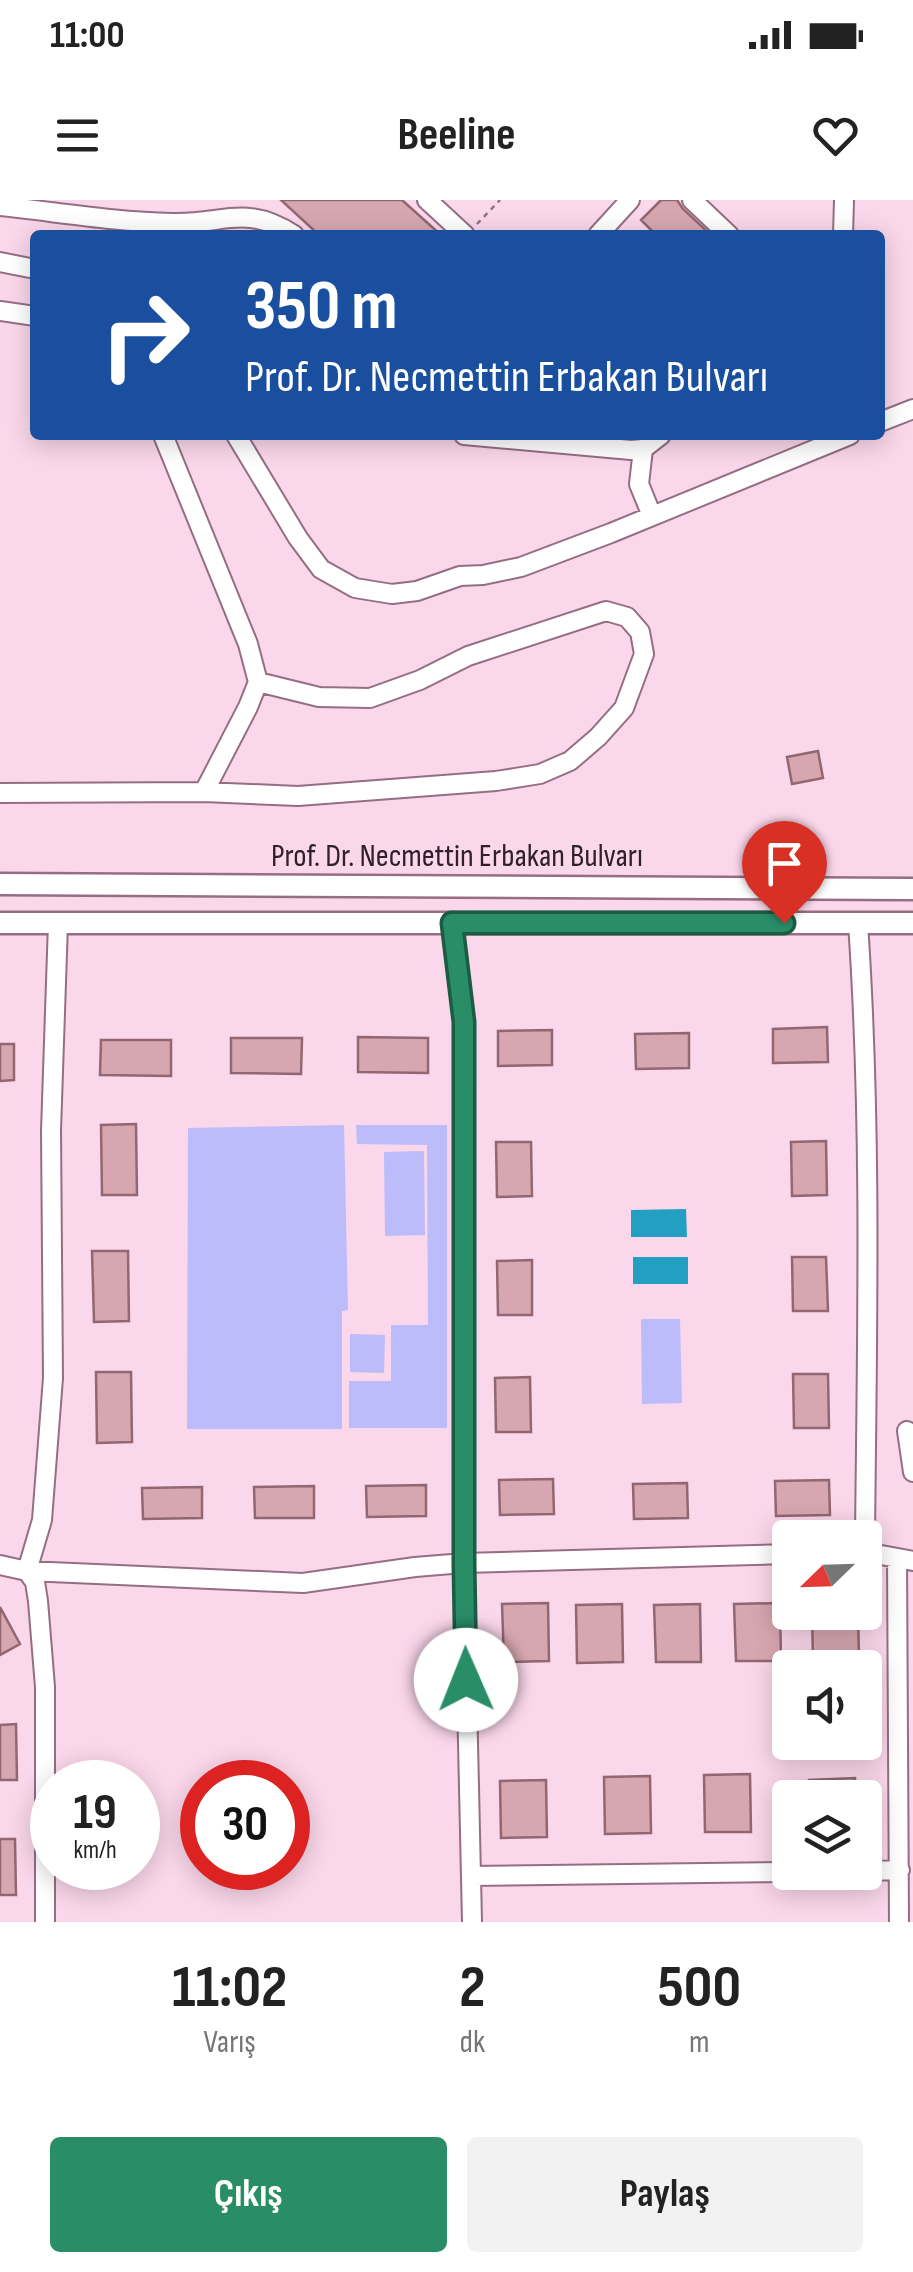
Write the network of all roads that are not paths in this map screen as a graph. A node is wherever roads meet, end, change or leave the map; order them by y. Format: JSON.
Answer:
{"nodes":[{"id":1,"x":255,"y":200,"type":"edge"},
{"id":2,"x":427,"y":200,"type":"edge"},
{"id":3,"x":630,"y":200,"type":"edge"},
{"id":4,"x":692,"y":200,"type":"edge"},
{"id":5,"x":844,"y":200,"type":"edge"},
{"id":6,"x":0,"y":206,"type":"edge"},
{"id":7,"x":242,"y":216,"type":"junction"},
{"id":8,"x":472,"y":229,"type":"edge"},
{"id":9,"x":285,"y":230,"type":"edge"},
{"id":10,"x":603,"y":230,"type":"edge"},
{"id":11,"x":725,"y":230,"type":"edge"},
{"id":12,"x":843,"y":230,"type":"edge"},
{"id":13,"x":0,"y":262,"type":"edge"},
{"id":14,"x":30,"y":268,"type":"edge"},
{"id":15,"x":0,"y":311,"type":"edge"},
{"id":16,"x":30,"y":315,"type":"edge"},
{"id":17,"x":913,"y":409,"type":"edge"},
{"id":18,"x":885,"y":420,"type":"edge"},
{"id":19,"x":165,"y":440,"type":"edge"},
{"id":20,"x":239,"y":440,"type":"edge"},
{"id":21,"x":528,"y":440,"type":"edge"},
{"id":22,"x":655,"y":440,"type":"edge"},
{"id":23,"x":838,"y":440,"type":"edge"},
{"id":24,"x":643,"y":449,"type":"junction"},
{"id":25,"x":652,"y":516,"type":"junction"},
{"id":26,"x":258,"y":682,"type":"junction"},
{"id":27,"x":204,"y":792,"type":"junction"},
{"id":28,"x":0,"y":793,"type":"edge"},
{"id":29,"x":0,"y":884,"type":"edge"},
{"id":30,"x":913,"y":889,"type":"edge"},
{"id":31,"x":0,"y":923,"type":"edge"},
{"id":32,"x":58,"y":923,"type":"junction"},
{"id":33,"x":452,"y":923,"type":"junction"},
{"id":34,"x":858,"y":923,"type":"junction"},
{"id":35,"x":913,"y":923,"type":"edge"},
{"id":36,"x":907,"y":1430,"type":"dead end"},
{"id":37,"x":913,"y":1472,"type":"edge"},
{"id":38,"x":865,"y":1520,"type":"edge"},
{"id":39,"x":772,"y":1555,"type":"edge"},
{"id":40,"x":905,"y":1560,"type":"edge"},
{"id":41,"x":464,"y":1564,"type":"junction"},
{"id":42,"x":0,"y":1565,"type":"edge"},
{"id":43,"x":28,"y":1571,"type":"junction"},
{"id":44,"x":882,"y":1870,"type":"edge"},
{"id":45,"x":900,"y":1870,"type":"junction"},
{"id":46,"x":772,"y":1872,"type":"edge"},
{"id":47,"x":470,"y":1876,"type":"junction"},
{"id":48,"x":45,"y":1922,"type":"edge"},
{"id":49,"x":472,"y":1922,"type":"edge"},
{"id":50,"x":899,"y":1922,"type":"edge"}],
"edges":[{"from":1,"to":7,"type":"street"},
{"from":2,"to":8,"type":"street"},
{"from":3,"to":10,"type":"street"},
{"from":4,"to":11,"type":"street"},
{"from":5,"to":12,"type":"street"},
{"from":6,"to":7,"type":"street"},
{"from":7,"to":9,"type":"street"},
{"from":13,"to":14,"type":"street"},
{"from":15,"to":16,"type":"street"},
{"from":17,"to":18,"type":"street"},
{"from":19,"to":26,"type":"street"},
{"from":20,"to":25,"type":"street"},
{"from":21,"to":24,"type":"street"},
{"from":22,"to":24,"type":"street"},
{"from":23,"to":25,"type":"street"},
{"from":24,"to":25,"type":"street"},
{"from":26,"to":27,"type":"street"},
{"from":26,"to":27,"type":"street"},
{"from":27,"to":28,"type":"street"},
{"from":29,"to":30,"type":"main road","name":"Prof. Dr. Necmettin Erbakan Bulvarı"},
{"from":31,"to":32,"type":"main road","name":"Prof. Dr. Necmettin Erbakan Bulvarı"},
{"from":32,"to":33,"type":"main road","name":"Prof. Dr. Necmettin Erbakan Bulvarı"},
{"from":32,"to":43,"type":"street"},
{"from":33,"to":34,"type":"main road","name":"Prof. Dr. Necmettin Erbakan Bulvarı"},
{"from":33,"to":41,"type":"street"},
{"from":34,"to":35,"type":"main road","name":"Prof. Dr. Necmettin Erbakan Bulvarı"},
{"from":34,"to":38,"type":"street"},
{"from":36,"to":37,"type":"street"},
{"from":39,"to":41,"type":"street"},
{"from":40,"to":45,"type":"street"},
{"from":41,"to":43,"type":"street"},
{"from":41,"to":47,"type":"street"},
{"from":42,"to":43,"type":"street"},
{"from":43,"to":48,"type":"street"},
{"from":44,"to":45,"type":"street"},
{"from":45,"to":50,"type":"street"},
{"from":46,"to":47,"type":"street"},
{"from":47,"to":49,"type":"street"}]}
